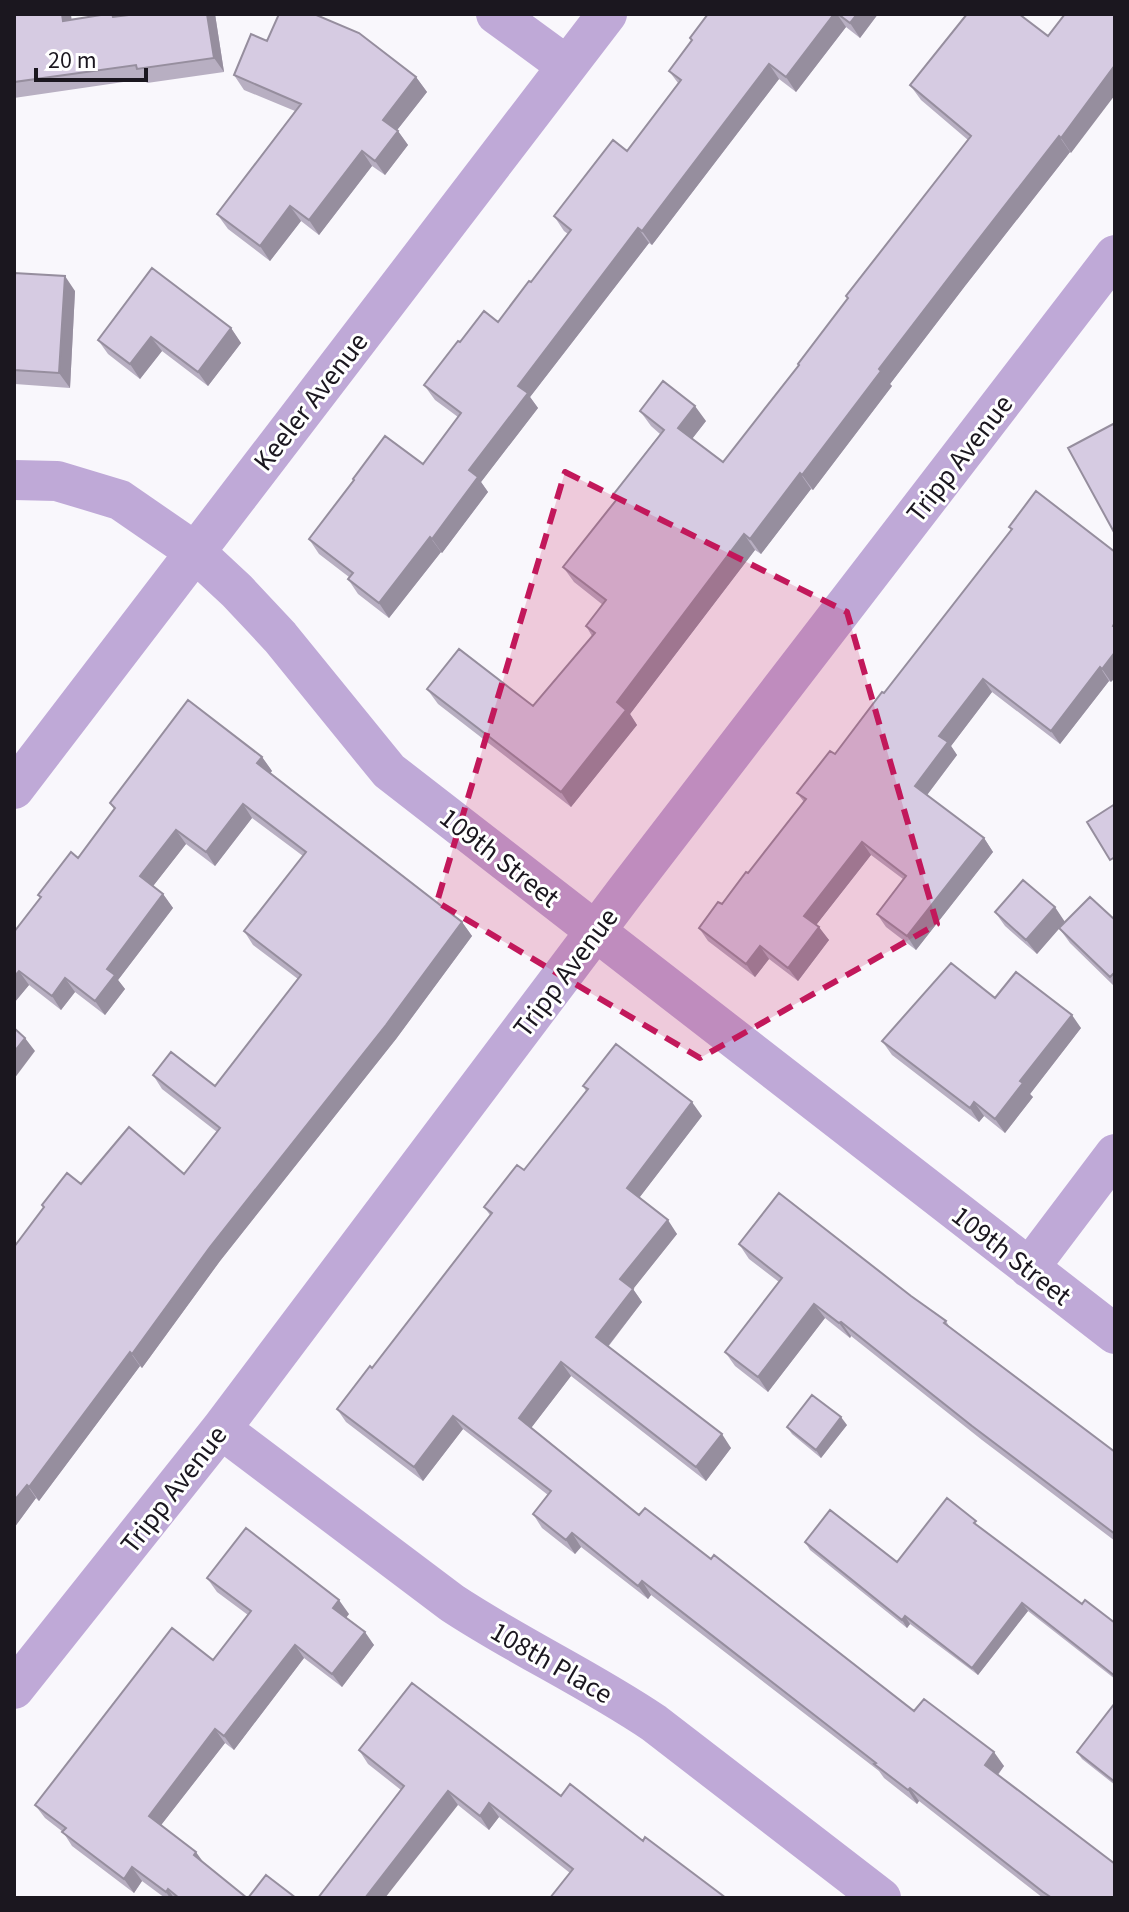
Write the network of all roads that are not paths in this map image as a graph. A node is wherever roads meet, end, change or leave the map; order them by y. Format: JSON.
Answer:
{"nodes":[{"id":1,"x":496,"y":14,"type":"edge"},
{"id":2,"x":607,"y":14,"type":"edge"},
{"id":3,"x":567,"y":66,"type":"junction"},
{"id":4,"x":1109,"y":275,"type":"edge"},
{"id":5,"x":14,"y":480,"type":"edge"},
{"id":6,"x":194,"y":551,"type":"junction"},
{"id":7,"x":14,"y":789,"type":"edge"},
{"id":8,"x":596,"y":931,"type":"junction"},
{"id":9,"x":1115,"y":1154,"type":"edge"},
{"id":10,"x":1029,"y":1268,"type":"junction"},
{"id":11,"x":1115,"y":1334,"type":"edge"},
{"id":12,"x":221,"y":1429,"type":"junction"},
{"id":13,"x":14,"y":1689,"type":"edge"},
{"id":14,"x":881,"y":1898,"type":"edge"}],
"edges":[{"from":1,"to":3,"type":"street"},
{"from":2,"to":3,"type":"street","name":"Keeler Avenue"},
{"from":3,"to":6,"type":"street","name":"Keeler Avenue"},
{"from":4,"to":8,"type":"street","name":"Tripp Avenue"},
{"from":5,"to":6,"type":"street","name":"109th Street"},
{"from":6,"to":7,"type":"street","name":"Keeler Avenue"},
{"from":6,"to":8,"type":"street","name":"109th Street"},
{"from":8,"to":10,"type":"street","name":"109th Street"},
{"from":8,"to":12,"type":"street","name":"Tripp Avenue"},
{"from":9,"to":10,"type":"street"},
{"from":10,"to":11,"type":"street","name":"109th Street"},
{"from":12,"to":13,"type":"street","name":"Tripp Avenue"},
{"from":12,"to":14,"type":"street","name":"108th Place"}]}
